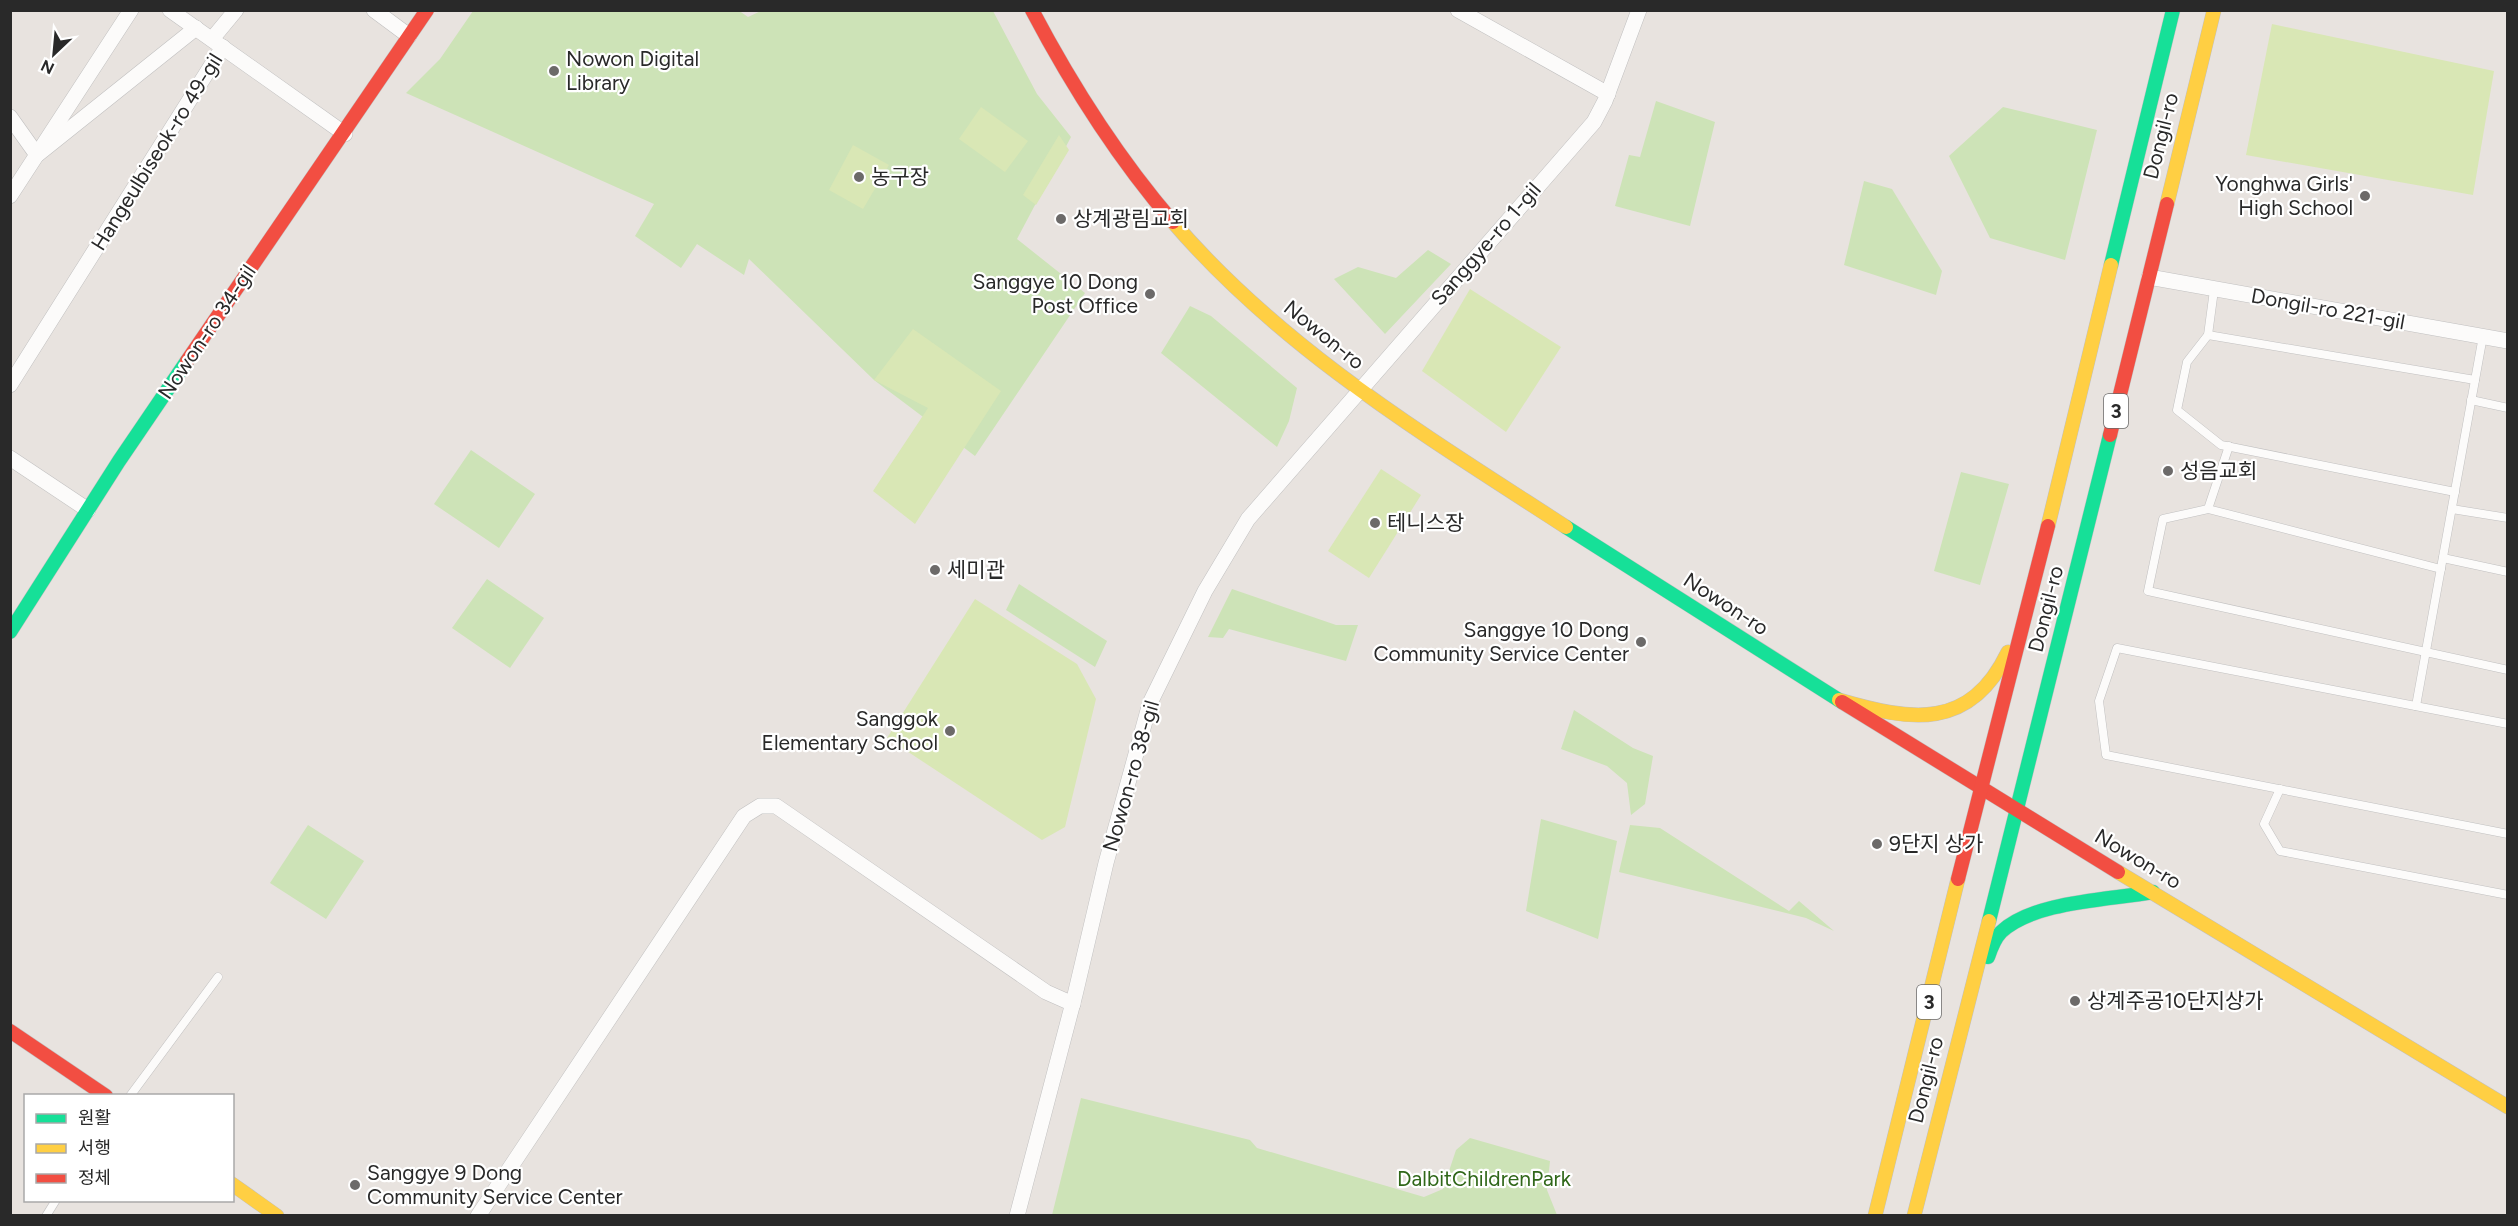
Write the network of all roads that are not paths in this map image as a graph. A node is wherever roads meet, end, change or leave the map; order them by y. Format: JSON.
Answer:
{"nodes":[{"id":1,"x":131,"y":10,"type":"edge"},
{"id":2,"x":170,"y":10,"type":"edge"},
{"id":3,"x":236,"y":10,"type":"edge"},
{"id":4,"x":374,"y":10,"type":"edge"},
{"id":5,"x":427,"y":10,"type":"edge"},
{"id":6,"x":1032,"y":10,"type":"edge"},
{"id":7,"x":1458,"y":10,"type":"edge"},
{"id":8,"x":1639,"y":10,"type":"edge"},
{"id":9,"x":2173,"y":10,"type":"edge"},
{"id":10,"x":2214,"y":10,"type":"edge"},
{"id":11,"x":196,"y":28,"type":"junction"},
{"id":12,"x":409,"y":36,"type":"junction"},
{"id":13,"x":217,"y":43,"type":"junction"},
{"id":14,"x":1608,"y":94,"type":"junction"},
{"id":15,"x":10,"y":117,"type":"edge"},
{"id":16,"x":345,"y":134,"type":"junction"},
{"id":17,"x":37,"y":155,"type":"junction"},
{"id":18,"x":16,"y":177,"type":"edge"},
{"id":19,"x":10,"y":196,"type":"edge"},
{"id":20,"x":2149,"y":277,"type":"junction"},
{"id":21,"x":2214,"y":290,"type":"junction"},
{"id":22,"x":2208,"y":335,"type":"junction"},
{"id":23,"x":2483,"y":336,"type":"junction"},
{"id":24,"x":2508,"y":341,"type":"edge"},
{"id":25,"x":2475,"y":380,"type":"junction"},
{"id":26,"x":10,"y":385,"type":"edge"},
{"id":27,"x":1358,"y":390,"type":"junction"},
{"id":28,"x":2471,"y":400,"type":"junction"},
{"id":29,"x":2508,"y":408,"type":"edge"},
{"id":30,"x":2229,"y":446,"type":"junction"},
{"id":31,"x":10,"y":458,"type":"edge"},
{"id":32,"x":2455,"y":492,"type":"junction"},
{"id":33,"x":2208,"y":509,"type":"junction"},
{"id":34,"x":2452,"y":509,"type":"junction"},
{"id":35,"x":88,"y":510,"type":"junction"},
{"id":36,"x":2508,"y":518,"type":"edge"},
{"id":37,"x":2443,"y":558,"type":"junction"},
{"id":38,"x":2441,"y":569,"type":"junction"},
{"id":39,"x":2508,"y":572,"type":"edge"},
{"id":40,"x":2023,"y":627,"type":"junction"},
{"id":41,"x":10,"y":632,"type":"edge"},
{"id":42,"x":2426,"y":654,"type":"junction"},
{"id":43,"x":2508,"y":670,"type":"edge"},
{"id":44,"x":1839,"y":700,"type":"junction"},
{"id":45,"x":2416,"y":706,"type":"junction"},
{"id":46,"x":2508,"y":724,"type":"edge"},
{"id":47,"x":1981,"y":788,"type":"junction"},
{"id":48,"x":2280,"y":789,"type":"junction"},
{"id":49,"x":2017,"y":810,"type":"junction"},
{"id":50,"x":2508,"y":834,"type":"edge"},
{"id":51,"x":2153,"y":892,"type":"junction"},
{"id":52,"x":2508,"y":895,"type":"edge"},
{"id":53,"x":218,"y":978,"type":"dead end"},
{"id":54,"x":1073,"y":1004,"type":"junction"},
{"id":55,"x":1963,"y":1018,"type":"junction"},
{"id":56,"x":10,"y":1031,"type":"edge"},
{"id":57,"x":104,"y":1094,"type":"edge"},
{"id":58,"x":131,"y":1094,"type":"edge"},
{"id":59,"x":2508,"y":1107,"type":"edge"},
{"id":60,"x":234,"y":1185,"type":"edge"},
{"id":61,"x":55,"y":1202,"type":"edge"},
{"id":62,"x":46,"y":1215,"type":"edge"},
{"id":63,"x":277,"y":1215,"type":"edge"},
{"id":64,"x":478,"y":1215,"type":"edge"},
{"id":65,"x":1017,"y":1215,"type":"edge"},
{"id":66,"x":1875,"y":1215,"type":"edge"},
{"id":67,"x":1914,"y":1215,"type":"edge"}],
"edges":[{"from":1,"to":17,"type":"street"},
{"from":2,"to":11,"type":"street"},
{"from":3,"to":13,"type":"street"},
{"from":4,"to":12,"type":"street"},
{"from":5,"to":12,"type":"main road","name":"Nowon-ro 34-gil"},
{"from":6,"to":27,"type":"main road","name":"Nowon-ro"},
{"from":7,"to":14,"type":"street"},
{"from":8,"to":14,"type":"street","name":"Sanggye-ro 1-gil"},
{"from":9,"to":40,"type":"main road","name":"Dongil-ro","number":"3"},
{"from":10,"to":20,"type":"main road","name":"Dongil-ro","number":"3"},
{"from":11,"to":13,"type":"street"},
{"from":11,"to":17,"type":"street"},
{"from":12,"to":16,"type":"main road","name":"Nowon-ro 34-gil"},
{"from":13,"to":16,"type":"street","name":"Hangeulbiseok-ro 49-gil"},
{"from":13,"to":26,"type":"street","name":"Hangeulbiseok-ro 49-gil"},
{"from":14,"to":27,"type":"street","name":"Sanggye-ro 1-gil"},
{"from":15,"to":17,"type":"street"},
{"from":16,"to":35,"type":"main road","name":"Nowon-ro 34-gil"},
{"from":17,"to":18,"type":"street"},
{"from":18,"to":19,"type":"street"},
{"from":20,"to":21,"type":"street","name":"Dongil-ro 221-gil"},
{"from":20,"to":49,"type":"main road","name":"Dongil-ro","number":"3"},
{"from":21,"to":22,"type":"lane"},
{"from":21,"to":23,"type":"street","name":"Dongil-ro 221-gil"},
{"from":22,"to":25,"type":"lane"},
{"from":22,"to":30,"type":"lane"},
{"from":23,"to":24,"type":"street","name":"Dongil-ro 221-gil"},
{"from":23,"to":25,"type":"lane"},
{"from":25,"to":28,"type":"lane"},
{"from":27,"to":44,"type":"main road","name":"Nowon-ro"},
{"from":27,"to":54,"type":"street","name":"Nowon-ro 38-gil"},
{"from":28,"to":29,"type":"lane"},
{"from":28,"to":32,"type":"lane"},
{"from":30,"to":32,"type":"lane"},
{"from":30,"to":33,"type":"lane"},
{"from":31,"to":35,"type":"street"},
{"from":32,"to":34,"type":"lane"},
{"from":33,"to":38,"type":"lane"},
{"from":33,"to":42,"type":"lane"},
{"from":34,"to":36,"type":"lane"},
{"from":34,"to":37,"type":"lane"},
{"from":35,"to":41,"type":"main road","name":"Nowon-ro 34-gil"},
{"from":37,"to":38,"type":"lane"},
{"from":37,"to":39,"type":"lane"},
{"from":38,"to":42,"type":"lane"},
{"from":40,"to":44,"type":"main road"},
{"from":40,"to":47,"type":"main road","name":"Dongil-ro","number":"3"},
{"from":42,"to":43,"type":"lane"},
{"from":42,"to":45,"type":"lane"},
{"from":44,"to":47,"type":"main road","name":"Nowon-ro"},
{"from":45,"to":46,"type":"lane"},
{"from":45,"to":48,"type":"lane"},
{"from":47,"to":49,"type":"main road","name":"Nowon-ro"},
{"from":47,"to":66,"type":"main road","name":"Dongil-ro","number":"3"},
{"from":48,"to":50,"type":"lane"},
{"from":48,"to":52,"type":"lane"},
{"from":49,"to":51,"type":"main road","name":"Nowon-ro"},
{"from":49,"to":55,"type":"main road","name":"Dongil-ro","number":"3"},
{"from":51,"to":55,"type":"main road"},
{"from":51,"to":59,"type":"main road","name":"Nowon-ro"},
{"from":53,"to":58,"type":"lane"},
{"from":54,"to":64,"type":"street"},
{"from":54,"to":65,"type":"street","name":"Nowon-ro 38-gil"},
{"from":55,"to":67,"type":"main road","name":"Dongil-ro","number":"3"},
{"from":56,"to":57,"type":"main road"},
{"from":60,"to":63,"type":"main road"},
{"from":61,"to":62,"type":"lane"}]}
